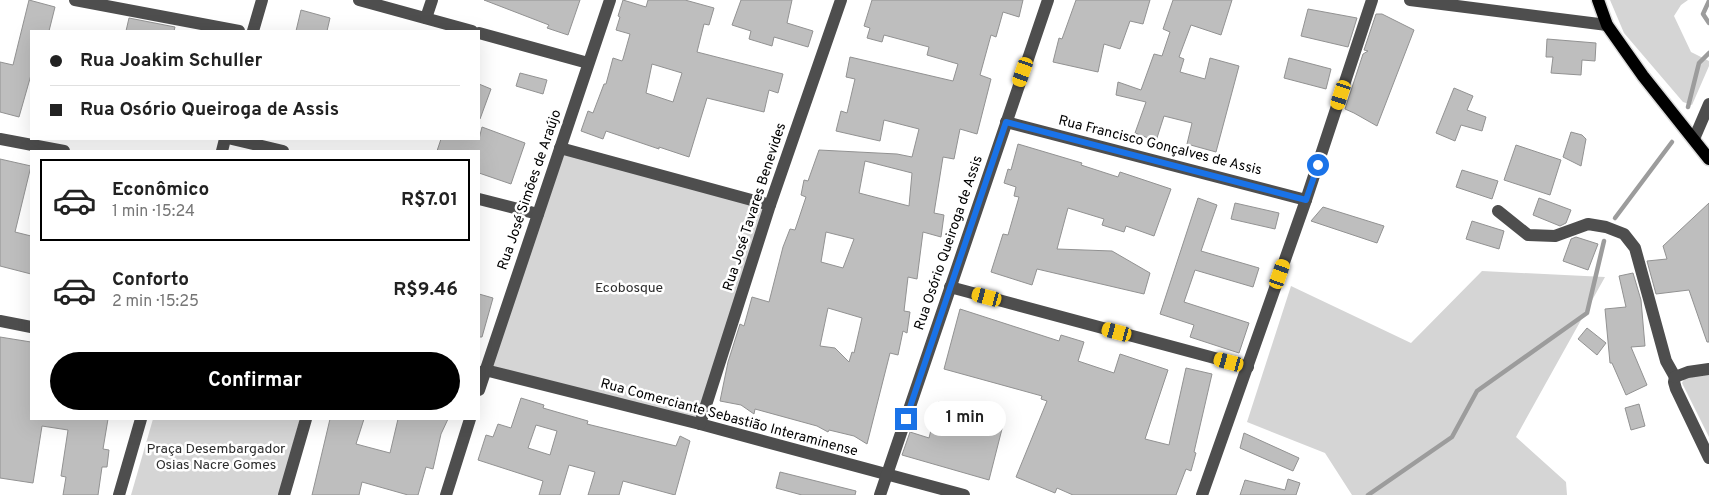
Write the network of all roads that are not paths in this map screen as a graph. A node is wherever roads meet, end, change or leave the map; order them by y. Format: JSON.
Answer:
{"nodes":[{"id":1,"x":75,"y":0,"type":"edge"},
{"id":2,"x":262,"y":0,"type":"edge"},
{"id":3,"x":359,"y":0,"type":"edge"},
{"id":4,"x":432,"y":0,"type":"edge"},
{"id":5,"x":610,"y":0,"type":"edge"},
{"id":6,"x":841,"y":0,"type":"edge"},
{"id":7,"x":1048,"y":0,"type":"edge"},
{"id":8,"x":1372,"y":0,"type":"edge"},
{"id":9,"x":1410,"y":0,"type":"edge"},
{"id":10,"x":1598,"y":0,"type":"edge"},
{"id":11,"x":426,"y":18,"type":"junction"},
{"id":12,"x":1608,"y":25,"type":"junction"},
{"id":13,"x":235,"y":30,"type":"edge"},
{"id":14,"x":253,"y":30,"type":"edge"},
{"id":15,"x":468,"y":30,"type":"edge"},
{"id":16,"x":480,"y":33,"type":"edge"},
{"id":17,"x":588,"y":63,"type":"junction"},
{"id":18,"x":1709,"y":104,"type":"edge"},
{"id":19,"x":1006,"y":122,"type":"junction"},
{"id":20,"x":0,"y":139,"type":"edge"},
{"id":21,"x":1694,"y":139,"type":"junction"},
{"id":22,"x":236,"y":140,"type":"edge"},
{"id":23,"x":560,"y":148,"type":"junction"},
{"id":24,"x":59,"y":150,"type":"edge"},
{"id":25,"x":279,"y":150,"type":"edge"},
{"id":26,"x":1709,"y":159,"type":"edge"},
{"id":27,"x":480,"y":199,"type":"edge"},
{"id":28,"x":1306,"y":200,"type":"junction"},
{"id":29,"x":770,"y":205,"type":"junction"},
{"id":30,"x":1498,"y":211,"type":"dead end"},
{"id":31,"x":538,"y":214,"type":"junction"},
{"id":32,"x":950,"y":287,"type":"junction"},
{"id":33,"x":0,"y":321,"type":"edge"},
{"id":34,"x":30,"y":327,"type":"edge"},
{"id":35,"x":1248,"y":367,"type":"junction"},
{"id":36,"x":1709,"y":369,"type":"edge"},
{"id":37,"x":485,"y":370,"type":"junction"},
{"id":38,"x":1675,"y":377,"type":"junction"},
{"id":39,"x":480,"y":387,"type":"edge"},
{"id":40,"x":141,"y":420,"type":"edge"},
{"id":41,"x":306,"y":420,"type":"edge"},
{"id":42,"x":470,"y":420,"type":"edge"},
{"id":43,"x":700,"y":424,"type":"junction"},
{"id":44,"x":1709,"y":458,"type":"edge"},
{"id":45,"x":887,"y":475,"type":"junction"},
{"id":46,"x":119,"y":495,"type":"edge"},
{"id":47,"x":284,"y":495,"type":"edge"},
{"id":48,"x":446,"y":495,"type":"edge"},
{"id":49,"x":880,"y":495,"type":"edge"},
{"id":50,"x":964,"y":495,"type":"edge"},
{"id":51,"x":1202,"y":495,"type":"edge"}],
"edges":[{"from":1,"to":13,"type":"street"},
{"from":2,"to":14,"type":"street"},
{"from":3,"to":11,"type":"street"},
{"from":4,"to":11,"type":"street"},
{"from":5,"to":17,"type":"street","name":"Rua José Simões de Araújo"},
{"from":6,"to":29,"type":"street","name":"Rua José Tavares Benevides"},
{"from":7,"to":19,"type":"street","name":"Rua Osório Queiroga de Assis"},
{"from":8,"to":28,"type":"street"},
{"from":9,"to":12,"type":"street"},
{"from":10,"to":12,"type":"main road"},
{"from":11,"to":15,"type":"street"},
{"from":12,"to":21,"type":"main road"},
{"from":16,"to":17,"type":"street"},
{"from":17,"to":23,"type":"street","name":"Rua José Simões de Araújo"},
{"from":18,"to":21,"type":"street"},
{"from":19,"to":28,"type":"street","name":"Rua Francisco Gonçalves de Assis"},
{"from":19,"to":32,"type":"street","name":"Rua Osório Queiroga de Assis"},
{"from":20,"to":24,"type":"street"},
{"from":21,"to":26,"type":"main road"},
{"from":22,"to":25,"type":"street"},
{"from":23,"to":29,"type":"street"},
{"from":23,"to":31,"type":"street","name":"Rua José Simões de Araújo"},
{"from":27,"to":31,"type":"street"},
{"from":28,"to":35,"type":"street"},
{"from":29,"to":43,"type":"street","name":"Rua José Tavares Benevides"},
{"from":30,"to":38,"type":"street"},
{"from":31,"to":37,"type":"street","name":"Rua José Simões de Araújo"},
{"from":32,"to":35,"type":"street"},
{"from":32,"to":45,"type":"street","name":"Rua Osório Queiroga de Assis"},
{"from":33,"to":34,"type":"street"},
{"from":35,"to":51,"type":"street"},
{"from":36,"to":38,"type":"street"},
{"from":37,"to":39,"type":"street","name":"Rua José Simões de Araújo"},
{"from":37,"to":43,"type":"street","name":"Rua Comerciante Sebastião Interaminense"},
{"from":38,"to":44,"type":"street"},
{"from":40,"to":46,"type":"street"},
{"from":41,"to":47,"type":"street"},
{"from":42,"to":48,"type":"street"},
{"from":43,"to":45,"type":"street","name":"Rua Comerciante Sebastião Interaminense"},
{"from":45,"to":49,"type":"street","name":"Rua Osório Queiroga de Assis"},
{"from":45,"to":50,"type":"street","name":"Rua Comerciante Sebastião Interaminense"}]}
